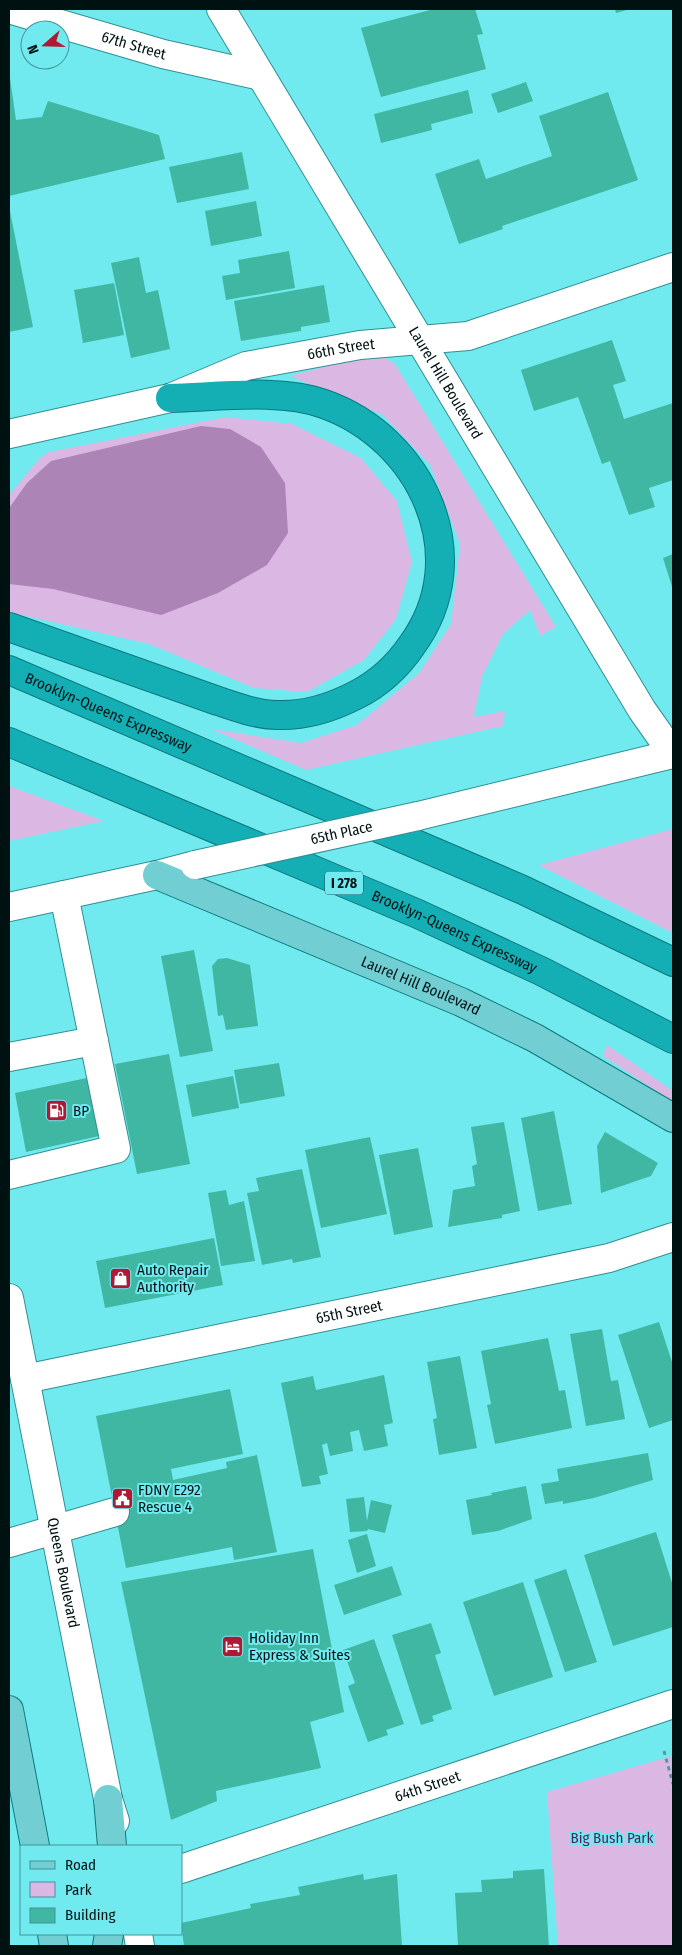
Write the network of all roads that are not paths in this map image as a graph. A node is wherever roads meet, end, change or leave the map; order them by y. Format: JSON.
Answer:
{"nodes":[{"id":1,"x":9,"y":9,"type":"edge"},
{"id":2,"x":221,"y":9,"type":"edge"},
{"id":3,"x":261,"y":76,"type":"junction"},
{"id":4,"x":673,"y":267,"type":"edge"},
{"id":5,"x":420,"y":340,"type":"junction"},
{"id":6,"x":170,"y":398,"type":"junction"},
{"id":7,"x":12,"y":435,"type":"edge"},
{"id":8,"x":9,"y":626,"type":"edge"},
{"id":9,"x":9,"y":670,"type":"edge"},
{"id":10,"x":9,"y":742,"type":"edge"},
{"id":11,"x":673,"y":754,"type":"edge"},
{"id":12,"x":157,"y":875,"type":"junction"},
{"id":13,"x":64,"y":895,"type":"junction"},
{"id":14,"x":9,"y":907,"type":"edge"},
{"id":15,"x":673,"y":962,"type":"edge"},
{"id":16,"x":673,"y":1039,"type":"edge"},
{"id":17,"x":94,"y":1041,"type":"junction"},
{"id":18,"x":9,"y":1057,"type":"edge"},
{"id":19,"x":673,"y":1118,"type":"edge"},
{"id":20,"x":9,"y":1175,"type":"edge"},
{"id":21,"x":673,"y":1237,"type":"edge"},
{"id":22,"x":9,"y":1298,"type":"edge"},
{"id":23,"x":25,"y":1379,"type":"junction"},
{"id":24,"x":115,"y":1512,"type":"dead end"},
{"id":25,"x":56,"y":1531,"type":"junction"},
{"id":26,"x":9,"y":1543,"type":"edge"},
{"id":27,"x":673,"y":1704,"type":"edge"},
{"id":28,"x":9,"y":1710,"type":"edge"},
{"id":29,"x":108,"y":1799,"type":"junction"},
{"id":30,"x":35,"y":1845,"type":"edge"},
{"id":31,"x":112,"y":1845,"type":"edge"},
{"id":32,"x":121,"y":1845,"type":"edge"},
{"id":33,"x":182,"y":1869,"type":"edge"}],
"edges":[{"from":1,"to":3,"type":"street","name":"67th Street"},
{"from":2,"to":3,"type":"street","name":"Laurel Hill Boulevard"},
{"from":3,"to":5,"type":"street","name":"Laurel Hill Boulevard"},
{"from":4,"to":5,"type":"street","name":"66th Street"},
{"from":5,"to":6,"type":"street","name":"66th Street"},
{"from":5,"to":11,"type":"street","name":"Laurel Hill Boulevard"},
{"from":6,"to":7,"type":"street","name":"66th Street"},
{"from":6,"to":8,"type":"highway"},
{"from":9,"to":15,"type":"highway","name":"Brooklyn-Queens Expressway"},
{"from":10,"to":16,"type":"highway","name":"Brooklyn-Queens Expressway","number":"I 278"},
{"from":11,"to":12,"type":"street","name":"65th Place","bridge":true},
{"from":12,"to":13,"type":"street","name":"65th Place"},
{"from":12,"to":19,"type":"main road","name":"Laurel Hill Boulevard"},
{"from":13,"to":14,"type":"street","name":"65th Place"},
{"from":13,"to":17,"type":"street"},
{"from":17,"to":18,"type":"street"},
{"from":17,"to":20,"type":"street"},
{"from":21,"to":23,"type":"street","name":"65th Street"},
{"from":22,"to":23,"type":"street","name":"Queens Boulevard"},
{"from":23,"to":25,"type":"street","name":"Queens Boulevard"},
{"from":24,"to":25,"type":"street"},
{"from":25,"to":26,"type":"street"},
{"from":25,"to":29,"type":"street","name":"Queens Boulevard"},
{"from":27,"to":33,"type":"street","name":"64th Street"},
{"from":28,"to":30,"type":"main road"},
{"from":29,"to":31,"type":"main road"},
{"from":29,"to":32,"type":"street","name":"Queens Boulevard"}]}
